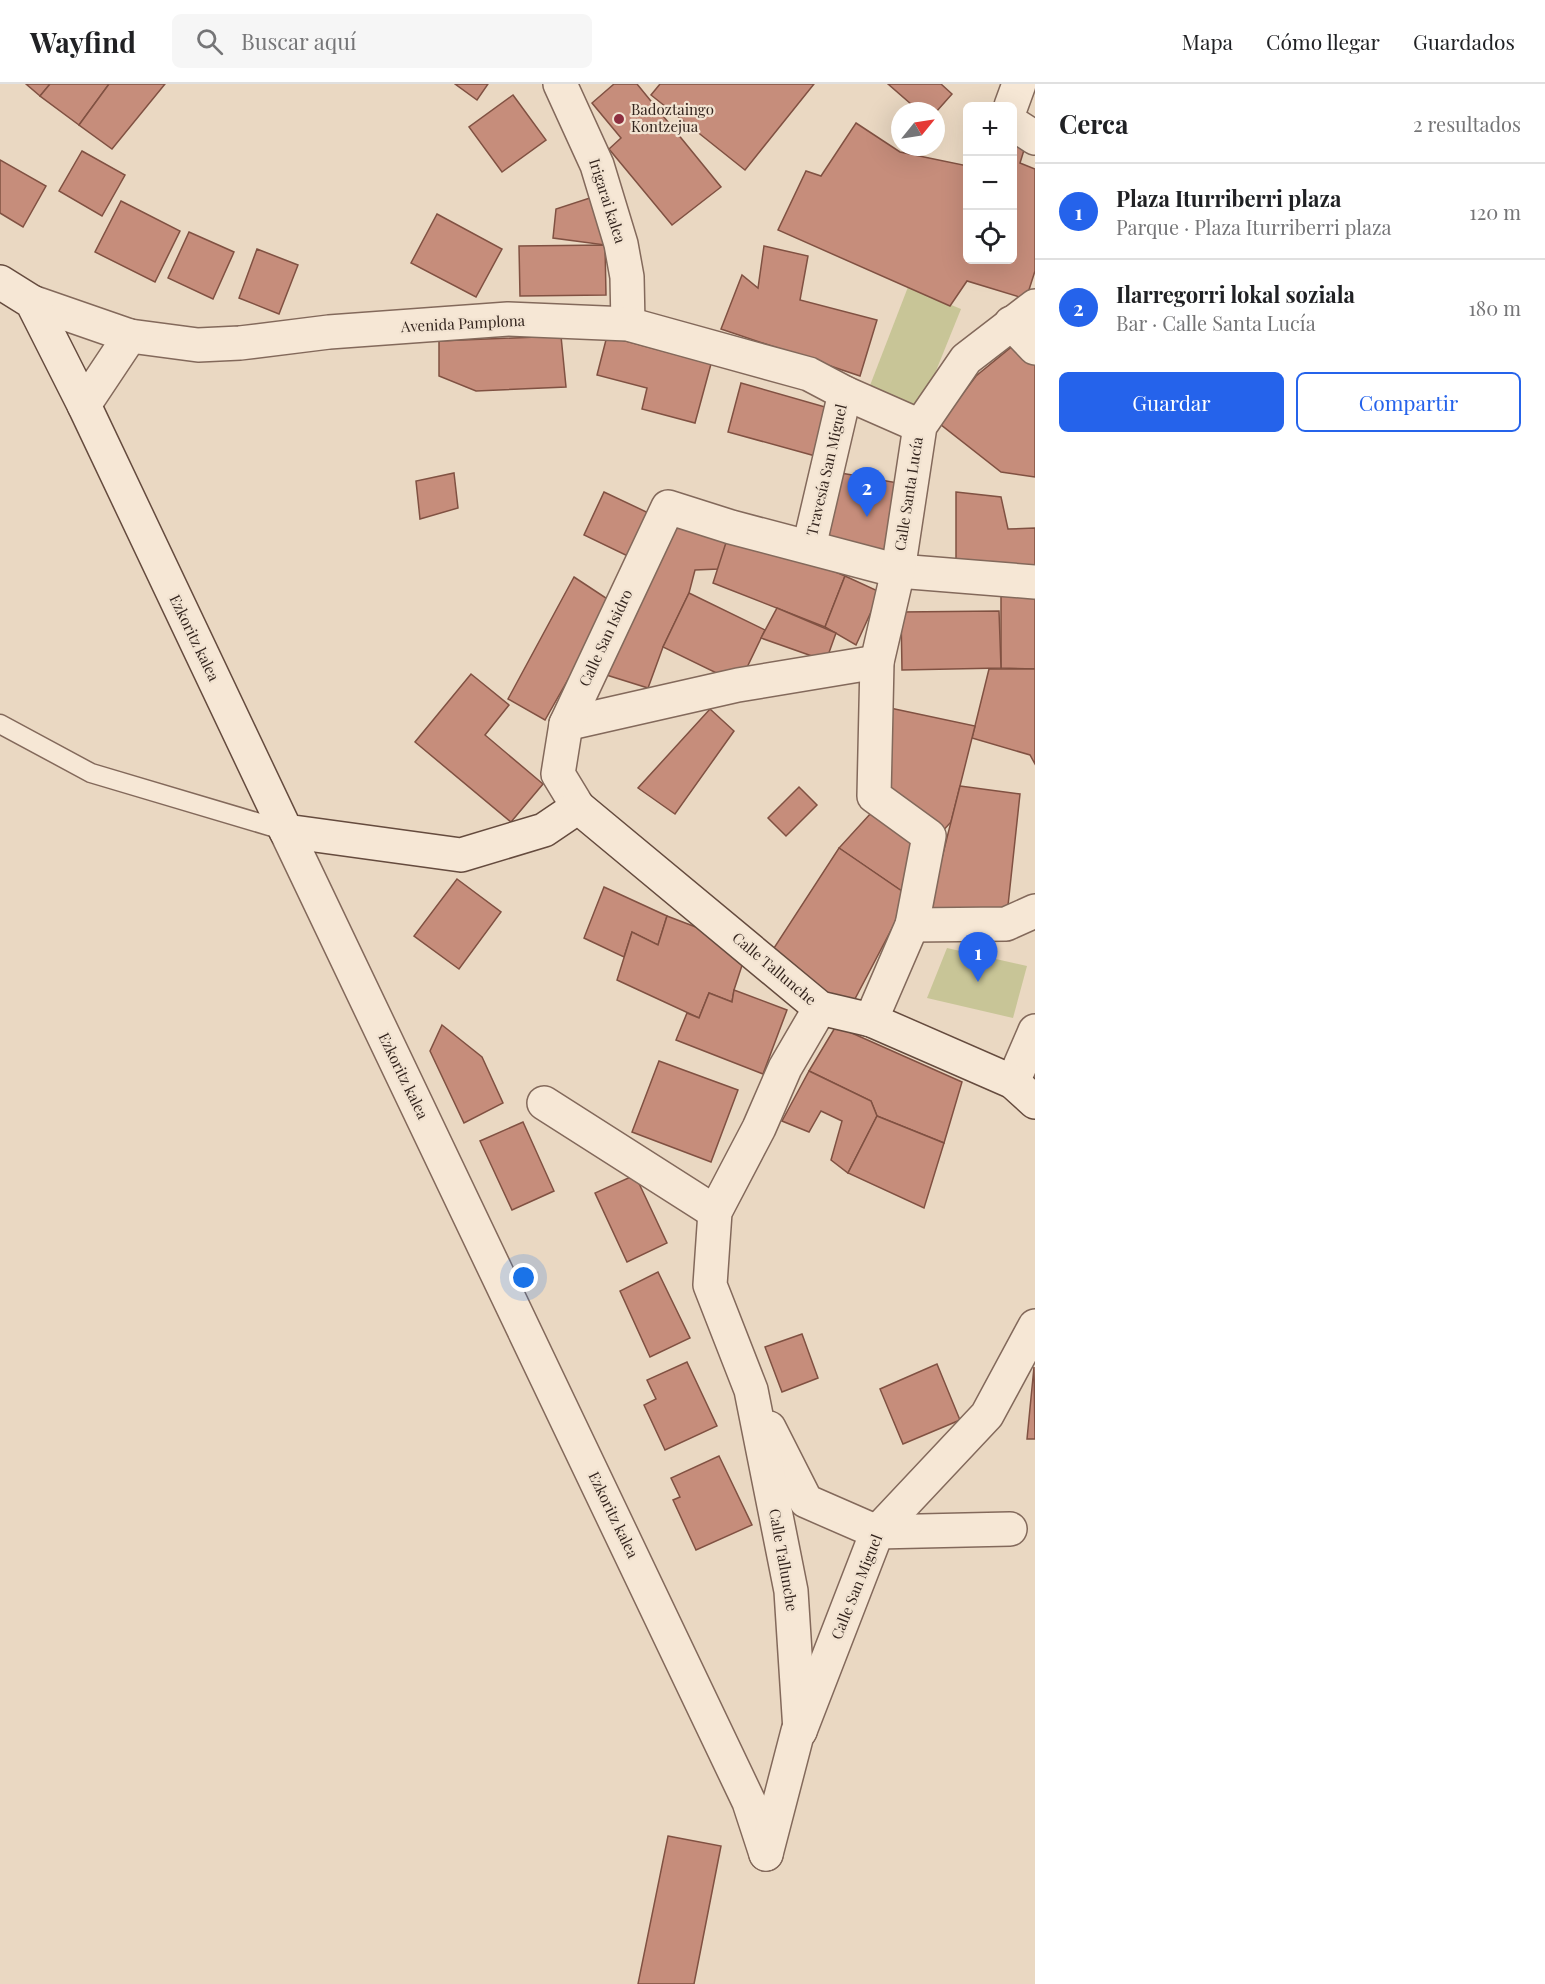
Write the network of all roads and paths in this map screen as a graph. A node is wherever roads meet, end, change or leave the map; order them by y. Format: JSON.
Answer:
{"nodes":[{"id":1,"x":560,"y":84,"type":"edge"},
{"id":2,"x":1019,"y":84,"type":"edge"},
{"id":3,"x":1012,"y":102,"type":"edge"},
{"id":4,"x":1017,"y":126,"type":"edge"},
{"id":5,"x":1035,"y":138,"type":"edge"},
{"id":6,"x":0,"y":282,"type":"edge"},
{"id":7,"x":32,"y":302,"type":"junction"},
{"id":8,"x":1023,"y":315,"type":"edge"},
{"id":9,"x":628,"y":324,"type":"junction"},
{"id":10,"x":130,"y":336,"type":"junction"},
{"id":11,"x":1035,"y":348,"type":"edge"},
{"id":12,"x":845,"y":393,"type":"junction"},
{"id":13,"x":84,"y":405,"type":"junction"},
{"id":14,"x":920,"y":426,"type":"junction"},
{"id":15,"x":668,"y":507,"type":"joint"},
{"id":16,"x":809,"y":547,"type":"junction"},
{"id":17,"x":898,"y":571,"type":"junction"},
{"id":18,"x":1035,"y":582,"type":"edge"},
{"id":19,"x":877,"y":662,"type":"junction"},
{"id":20,"x":0,"y":724,"type":"edge"},
{"id":21,"x":566,"y":724,"type":"junction"},
{"id":22,"x":558,"y":774,"type":"joint"},
{"id":23,"x":578,"y":807,"type":"junction"},
{"id":24,"x":286,"y":831,"type":"junction"},
{"id":25,"x":1035,"y":911,"type":"edge"},
{"id":26,"x":912,"y":926,"type":"junction"},
{"id":27,"x":820,"y":1008,"type":"junction"},
{"id":28,"x":871,"y":1020,"type":"junction"},
{"id":29,"x":1035,"y":1031,"type":"edge"},
{"id":30,"x":1024,"y":1092,"type":"edge"},
{"id":31,"x":544,"y":1103,"type":"dead end"},
{"id":32,"x":716,"y":1212,"type":"junction"},
{"id":33,"x":1035,"y":1326,"type":"edge"},
{"id":34,"x":751,"y":1390,"type":"junction"},
{"id":35,"x":1010,"y":1529,"type":"dead end"},
{"id":36,"x":878,"y":1532,"type":"junction"},
{"id":37,"x":800,"y":1731,"type":"junction"},
{"id":38,"x":766,"y":1854,"type":"joint"}],
"edges":[{"from":1,"to":9,"type":"street","name":"Irigarai kalea"},
{"from":2,"to":3,"type":"street"},
{"from":4,"to":5,"type":"street"},
{"from":6,"to":7,"type":"street","name":"Avenida Pamplona"},
{"from":7,"to":10,"type":"street","name":"Avenida Pamplona"},
{"from":7,"to":13,"type":"street","name":"Ezkoritz kalea"},
{"from":8,"to":11,"type":"street"},
{"from":8,"to":14,"type":"street","name":"Calle Santa Lucía"},
{"from":9,"to":10,"type":"street","name":"Avenida Pamplona"},
{"from":9,"to":12,"type":"street","name":"Avenida Pamplona"},
{"from":10,"to":13,"type":"street"},
{"from":12,"to":14,"type":"street","name":"Avenida Pamplona"},
{"from":12,"to":16,"type":"street","name":"Travesía San Miguel"},
{"from":13,"to":24,"type":"street","name":"Ezkoritz kalea"},
{"from":14,"to":17,"type":"street","name":"Calle Santa Lucía"},
{"from":15,"to":16,"type":"street","name":"Travesía San Miguel"},
{"from":15,"to":21,"type":"street","name":"Calle San Isidro"},
{"from":16,"to":17,"type":"street","name":"Travesía San Miguel"},
{"from":17,"to":18,"type":"street","name":"Travesía San Miguel"},
{"from":17,"to":19,"type":"street","name":"Calle Santa Lucía"},
{"from":19,"to":21,"type":"street"},
{"from":19,"to":26,"type":"street","name":"Calle Santa Lucía"},
{"from":20,"to":24,"type":"lane"},
{"from":21,"to":22,"type":"street","name":"Calle San Isidro"},
{"from":22,"to":23,"type":"street","name":"Calle Tallunche"},
{"from":23,"to":24,"type":"street"},
{"from":23,"to":27,"type":"street","name":"Calle Tallunche"},
{"from":24,"to":38,"type":"street","name":"Ezkoritz kalea"},
{"from":25,"to":26,"type":"street"},
{"from":26,"to":28,"type":"street"},
{"from":27,"to":28,"type":"street"},
{"from":27,"to":32,"type":"street","name":"Calle Tallunche"},
{"from":28,"to":30,"type":"street"},
{"from":29,"to":30,"type":"street"},
{"from":31,"to":32,"type":"street"},
{"from":32,"to":34,"type":"street","name":"Calle Tallunche"},
{"from":33,"to":36,"type":"street","name":"Calle San Miguel"},
{"from":34,"to":36,"type":"street","name":"Calle Tallunche"},
{"from":34,"to":37,"type":"street","name":"Calle Tallunche"},
{"from":35,"to":36,"type":"street","name":"Calle Tallunche"},
{"from":36,"to":37,"type":"street","name":"Calle San Miguel"},
{"from":37,"to":38,"type":"street","name":"Calle San Miguel"}]}
